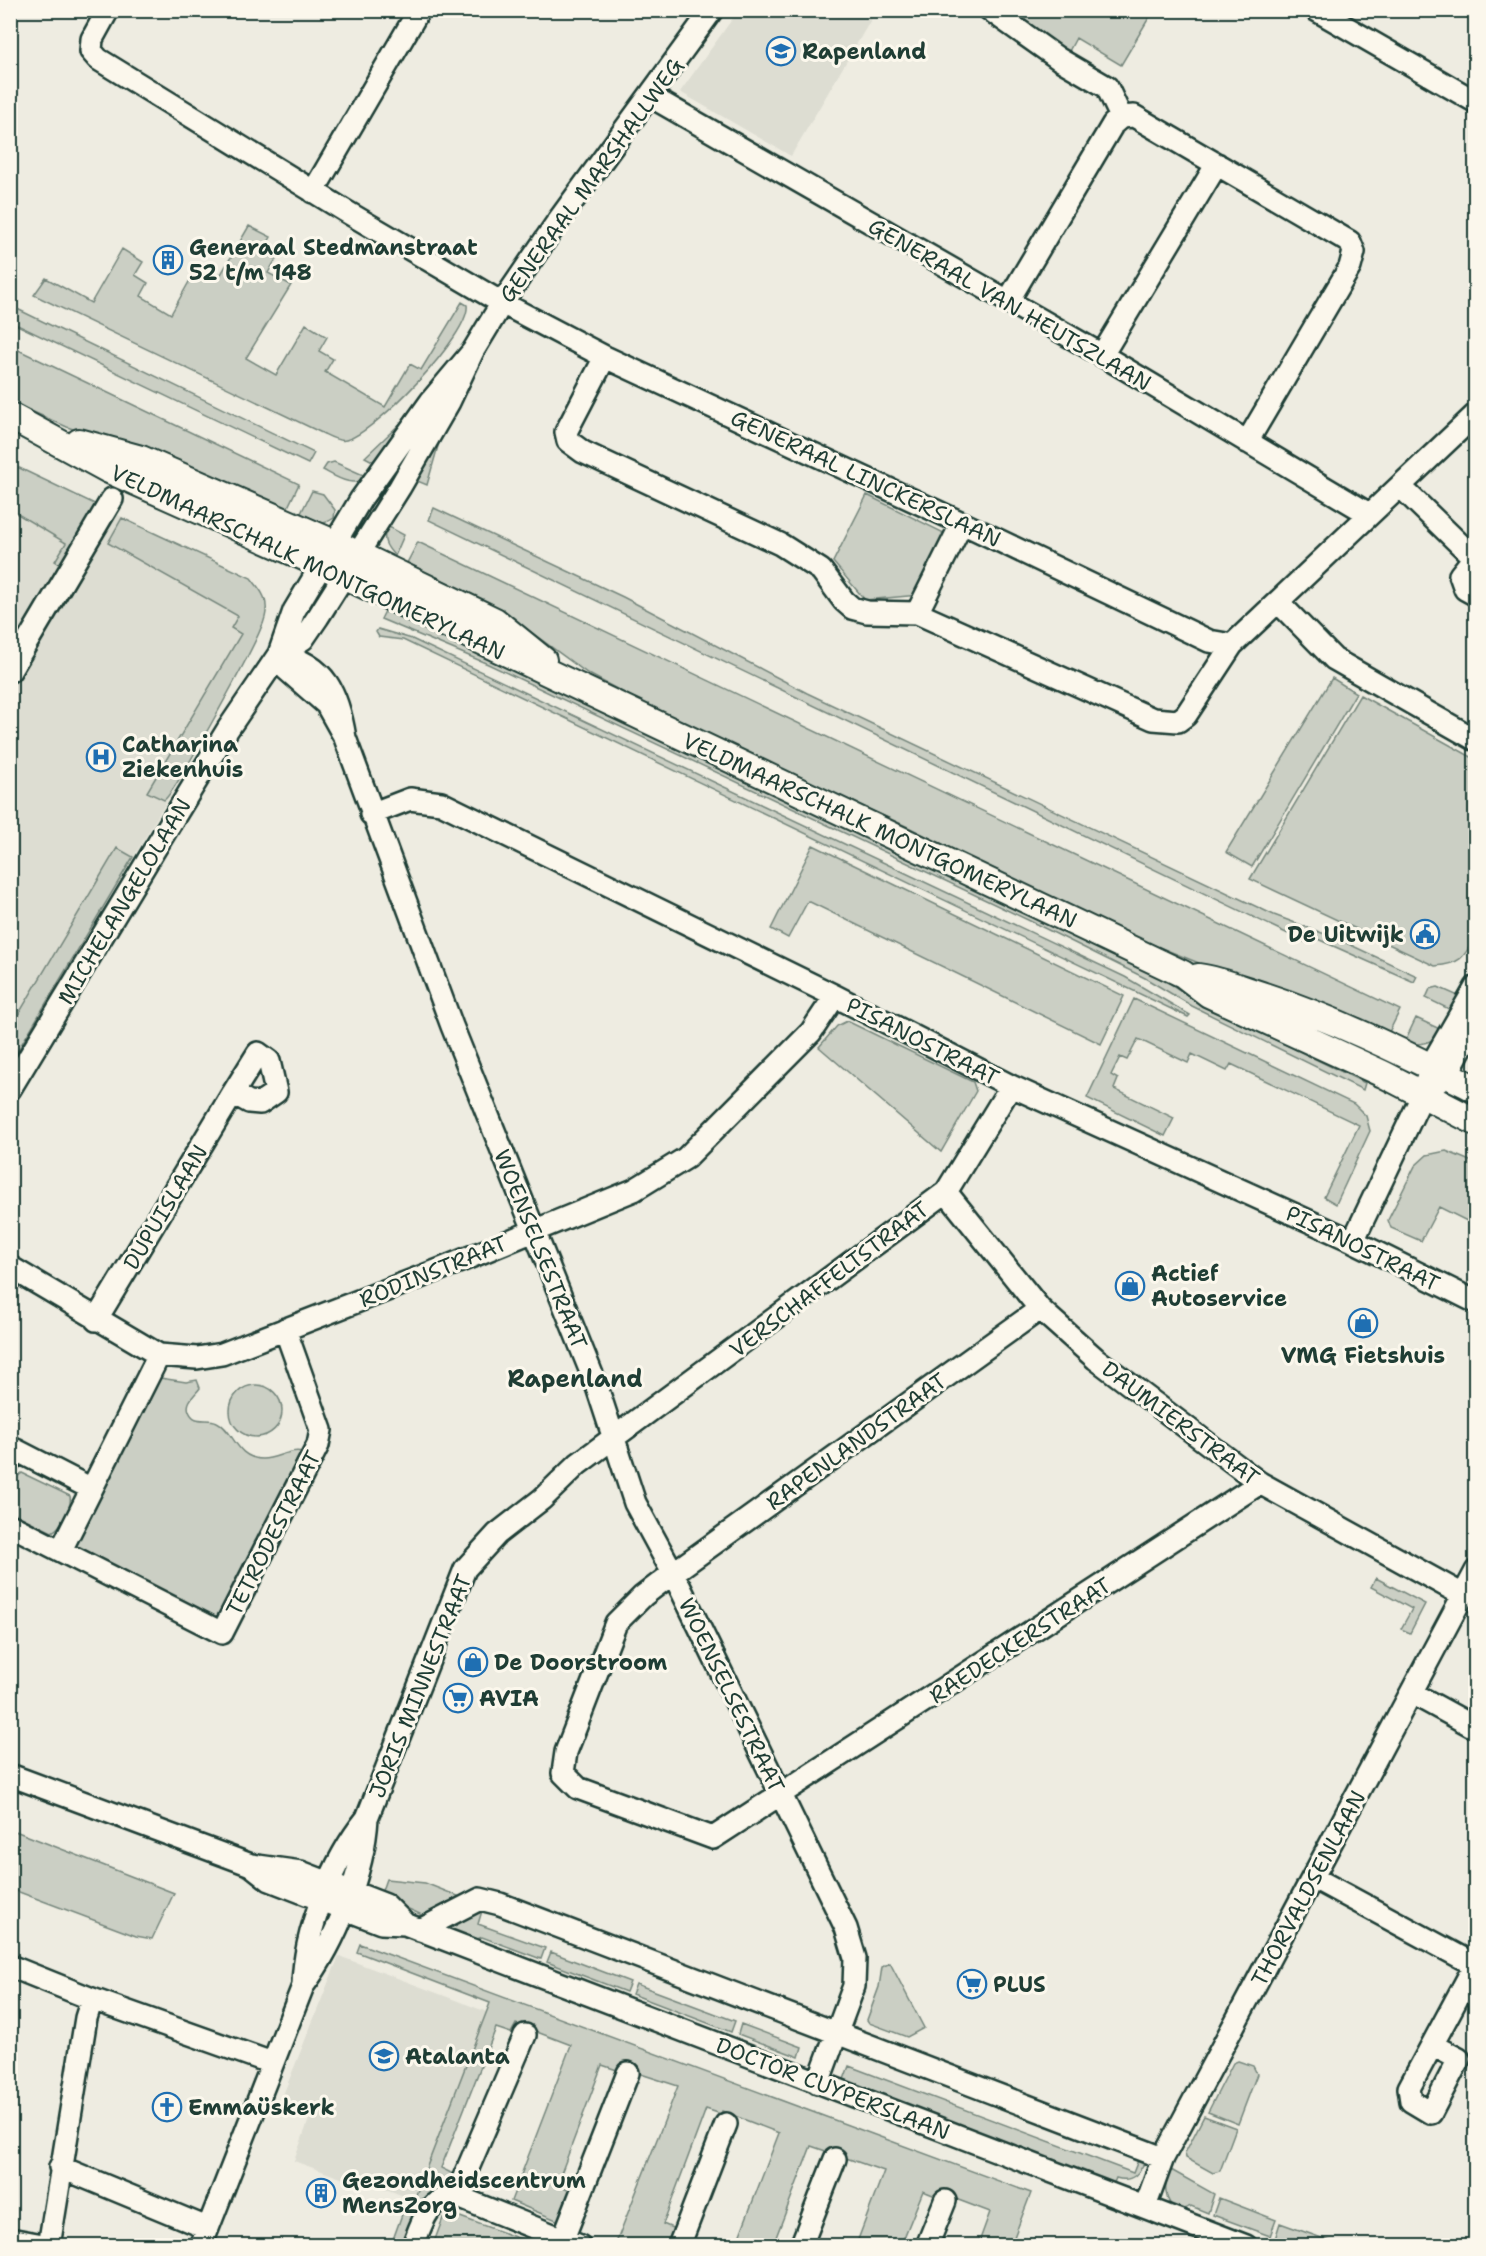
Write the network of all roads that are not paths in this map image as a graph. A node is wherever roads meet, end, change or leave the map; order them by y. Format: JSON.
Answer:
{"nodes":[{"id":1,"x":108,"y":10,"type":"edge"},
{"id":2,"x":419,"y":10,"type":"edge"},
{"id":3,"x":712,"y":10,"type":"edge"},
{"id":4,"x":990,"y":10,"type":"edge"},
{"id":5,"x":1316,"y":10,"type":"edge"},
{"id":6,"x":650,"y":96,"type":"junction"},
{"id":7,"x":1476,"y":102,"type":"edge"},
{"id":8,"x":1121,"y":117,"type":"junction"},
{"id":9,"x":1217,"y":164,"type":"junction"},
{"id":10,"x":313,"y":192,"type":"junction"},
{"id":11,"x":1008,"y":301,"type":"junction"},
{"id":12,"x":502,"y":303,"type":"junction"},
{"id":13,"x":1102,"y":355,"type":"junction"},
{"id":14,"x":605,"y":357,"type":"junction"},
{"id":15,"x":1476,"y":414,"type":"edge"},
{"id":16,"x":10,"y":416,"type":"edge"},
{"id":17,"x":1247,"y":442,"type":"junction"},
{"id":18,"x":1400,"y":486,"type":"junction"},
{"id":19,"x":112,"y":499,"type":"dead end"},
{"id":20,"x":1369,"y":514,"type":"junction"},
{"id":21,"x":962,"y":523,"type":"junction"},
{"id":22,"x":1474,"y":556,"type":"edge"},
{"id":23,"x":340,"y":560,"type":"junction"},
{"id":24,"x":1476,"y":595,"type":"edge"},
{"id":25,"x":1278,"y":602,"type":"junction"},
{"id":26,"x":917,"y":613,"type":"junction"},
{"id":27,"x":1232,"y":645,"type":"junction"},
{"id":28,"x":279,"y":654,"type":"junction"},
{"id":29,"x":10,"y":671,"type":"edge"},
{"id":30,"x":1476,"y":740,"type":"edge"},
{"id":31,"x":372,"y":814,"type":"junction"},
{"id":32,"x":1183,"y":974,"type":"junction"},
{"id":33,"x":1476,"y":987,"type":"edge"},
{"id":34,"x":835,"y":996,"type":"junction"},
{"id":35,"x":1476,"y":1019,"type":"edge"},
{"id":36,"x":1438,"y":1071,"type":"junction"},
{"id":37,"x":1011,"y":1086,"type":"junction"},
{"id":38,"x":10,"y":1089,"type":"edge"},
{"id":39,"x":1476,"y":1089,"type":"edge"},
{"id":40,"x":233,"y":1093,"type":"dead end"},
{"id":41,"x":1423,"y":1094,"type":"junction"},
{"id":42,"x":1476,"y":1122,"type":"edge"},
{"id":43,"x":946,"y":1192,"type":"junction"},
{"id":44,"x":533,"y":1232,"type":"junction"},
{"id":45,"x":1353,"y":1241,"type":"junction"},
{"id":46,"x":10,"y":1267,"type":"edge"},
{"id":47,"x":1476,"y":1302,"type":"edge"},
{"id":48,"x":1040,"y":1309,"type":"junction"},
{"id":49,"x":96,"y":1320,"type":"junction"},
{"id":50,"x":285,"y":1329,"type":"junction"},
{"id":51,"x":159,"y":1355,"type":"junction"},
{"id":52,"x":613,"y":1439,"type":"junction"},
{"id":53,"x":10,"y":1460,"type":"edge"},
{"id":54,"x":1260,"y":1483,"type":"junction"},
{"id":55,"x":90,"y":1488,"type":"junction"},
{"id":56,"x":10,"y":1525,"type":"edge"},
{"id":57,"x":61,"y":1551,"type":"junction"},
{"id":58,"x":1476,"y":1571,"type":"edge"},
{"id":59,"x":673,"y":1573,"type":"junction"},
{"id":60,"x":1463,"y":1595,"type":"junction"},
{"id":61,"x":1412,"y":1693,"type":"junction"},
{"id":62,"x":1476,"y":1728,"type":"edge"},
{"id":63,"x":10,"y":1775,"type":"edge"},
{"id":64,"x":780,"y":1796,"type":"junction"},
{"id":65,"x":367,"y":1818,"type":"junction"},
{"id":66,"x":1314,"y":1878,"type":"junction"},
{"id":67,"x":327,"y":1892,"type":"junction"},
{"id":68,"x":347,"y":1900,"type":"junction"},
{"id":69,"x":413,"y":1927,"type":"junction"},
{"id":70,"x":10,"y":1965,"type":"edge"},
{"id":71,"x":1475,"y":1965,"type":"edge"},
{"id":72,"x":303,"y":1986,"type":"junction"},
{"id":73,"x":92,"y":1999,"type":"junction"},
{"id":74,"x":838,"y":2032,"type":"junction"},
{"id":75,"x":525,"y":2035,"type":"dead end"},
{"id":76,"x":1432,"y":2045,"type":"dead end"},
{"id":77,"x":272,"y":2062,"type":"junction"},
{"id":78,"x":628,"y":2073,"type":"dead end"},
{"id":79,"x":818,"y":2083,"type":"junction"},
{"id":80,"x":726,"y":2124,"type":"dead end"},
{"id":81,"x":1163,"y":2158,"type":"junction"},
{"id":82,"x":835,"y":2159,"type":"dead end"},
{"id":83,"x":60,"y":2167,"type":"junction"},
{"id":84,"x":456,"y":2196,"type":"junction"},
{"id":85,"x":945,"y":2201,"type":"dead end"},
{"id":86,"x":1145,"y":2207,"type":"junction"},
{"id":87,"x":204,"y":2237,"type":"edge"},
{"id":88,"x":10,"y":2239,"type":"edge"},
{"id":89,"x":571,"y":2242,"type":"edge"},
{"id":90,"x":48,"y":2246,"type":"edge"},
{"id":91,"x":414,"y":2246,"type":"edge"},
{"id":92,"x":679,"y":2246,"type":"edge"},
{"id":93,"x":801,"y":2246,"type":"edge"},
{"id":94,"x":927,"y":2246,"type":"edge"},
{"id":95,"x":1246,"y":2246,"type":"edge"}],
"edges":[{"from":1,"to":10,"type":"street","name":"GENERAAL LINCKERSLAAN"},
{"from":2,"to":10,"type":"street"},
{"from":3,"to":6,"type":"street","name":"GENERAAL MARSHALLWEG"},
{"from":4,"to":8,"type":"street"},
{"from":5,"to":7,"type":"street"},
{"from":6,"to":11,"type":"street","name":"GENERAAL VAN HEUTSZLAAN"},
{"from":6,"to":12,"type":"street","name":"GENERAAL MARSHALLWEG"},
{"from":8,"to":9,"type":"street"},
{"from":8,"to":11,"type":"street"},
{"from":9,"to":13,"type":"street"},
{"from":9,"to":17,"type":"street"},
{"from":10,"to":12,"type":"street","name":"GENERAAL LINCKERSLAAN"},
{"from":11,"to":13,"type":"street","name":"GENERAAL VAN HEUTSZLAAN"},
{"from":12,"to":14,"type":"street","name":"GENERAAL LINCKERSLAAN"},
{"from":12,"to":23,"type":"street","name":"GENERAAL MARSHALLWEG"},
{"from":13,"to":17,"type":"street","name":"GENERAAL VAN HEUTSZLAAN"},
{"from":14,"to":21,"type":"street","name":"GENERAAL LINCKERSLAAN"},
{"from":14,"to":26,"type":"street"},
{"from":15,"to":18,"type":"street"},
{"from":16,"to":23,"type":"main road","name":"VELDMAARSCHALK MONTGOMERYLAAN"},
{"from":17,"to":20,"type":"street","name":"GENERAAL VAN HEUTSZLAAN"},
{"from":18,"to":20,"type":"street"},
{"from":18,"to":22,"type":"street"},
{"from":19,"to":29,"type":"street"},
{"from":20,"to":25,"type":"street"},
{"from":21,"to":26,"type":"street"},
{"from":21,"to":27,"type":"street","name":"GENERAAL LINCKERSLAAN"},
{"from":22,"to":24,"type":"street"},
{"from":23,"to":28,"type":"street","name":"MICHELANGELOLAAN"},
{"from":23,"to":32,"type":"main road","name":"VELDMAARSCHALK MONTGOMERYLAAN"},
{"from":25,"to":27,"type":"street"},
{"from":25,"to":30,"type":"street"},
{"from":26,"to":27,"type":"street"},
{"from":28,"to":31,"type":"street","name":"WOENSELSESTRAAT"},
{"from":28,"to":38,"type":"street","name":"MICHELANGELOLAAN"},
{"from":31,"to":34,"type":"street","name":"PISANOSTRAAT"},
{"from":31,"to":44,"type":"street","name":"WOENSELSESTRAAT"},
{"from":32,"to":36,"type":"main road","name":"VELDMAARSCHALK MONTGOMERYLAAN"},
{"from":32,"to":41,"type":"main road","name":"VELDMAARSCHALK MONTGOMERYLAAN"},
{"from":33,"to":36,"type":"street"},
{"from":34,"to":37,"type":"street","name":"PISANOSTRAAT"},
{"from":34,"to":44,"type":"street","name":"RODINSTRAAT"},
{"from":35,"to":36,"type":"street"},
{"from":36,"to":39,"type":"main road","name":"VELDMAARSCHALK MONTGOMERYLAAN"},
{"from":36,"to":41,"type":"street"},
{"from":37,"to":43,"type":"street","name":"VERSCHAFFELTSTRAAT"},
{"from":37,"to":45,"type":"street","name":"PISANOSTRAAT"},
{"from":40,"to":49,"type":"street","name":"DUPUISLAAN"},
{"from":41,"to":42,"type":"main road","name":"VELDMAARSCHALK MONTGOMERYLAAN"},
{"from":41,"to":45,"type":"street"},
{"from":43,"to":48,"type":"street","name":"DAUMIERSTRAAT"},
{"from":43,"to":52,"type":"street","name":"VERSCHAFFELTSTRAAT"},
{"from":44,"to":50,"type":"street","name":"RODINSTRAAT"},
{"from":44,"to":52,"type":"street","name":"WOENSELSESTRAAT"},
{"from":45,"to":47,"type":"street","name":"PISANOSTRAAT"},
{"from":46,"to":49,"type":"street","name":"RODINSTRAAT"},
{"from":48,"to":54,"type":"street","name":"DAUMIERSTRAAT"},
{"from":48,"to":59,"type":"street","name":"RAPENLANDSTRAAT"},
{"from":49,"to":51,"type":"street","name":"RODINSTRAAT"},
{"from":50,"to":51,"type":"street","name":"RODINSTRAAT"},
{"from":50,"to":57,"type":"street","name":"TETRODESTRAAT"},
{"from":51,"to":55,"type":"street"},
{"from":52,"to":59,"type":"street","name":"WOENSELSESTRAAT"},
{"from":52,"to":65,"type":"street","name":"JORIS MINNESTRAAT"},
{"from":53,"to":55,"type":"street"},
{"from":54,"to":60,"type":"street","name":"DAUMIERSTRAAT"},
{"from":54,"to":64,"type":"street","name":"RAEDECKERSTRAAT"},
{"from":55,"to":57,"type":"street"},
{"from":56,"to":57,"type":"street","name":"TETRODESTRAAT"},
{"from":58,"to":60,"type":"street","name":"THORVALDSENLAAN"},
{"from":59,"to":64,"type":"street","name":"WOENSELSESTRAAT"},
{"from":59,"to":64,"type":"street","name":"RAPENLANDSTRAAT"},
{"from":60,"to":61,"type":"street","name":"THORVALDSENLAAN"},
{"from":61,"to":62,"type":"street"},
{"from":61,"to":66,"type":"street","name":"THORVALDSENLAAN"},
{"from":63,"to":67,"type":"street","name":"DOCTOR CUYPERSLAAN"},
{"from":64,"to":74,"type":"street","name":"WOENSELSESTRAAT"},
{"from":65,"to":67,"type":"street","name":"JORIS MINNESTRAAT"},
{"from":65,"to":68,"type":"street","name":"JORIS MINNESTRAAT"},
{"from":66,"to":71,"type":"street"},
{"from":66,"to":81,"type":"street","name":"THORVALDSENLAAN"},
{"from":67,"to":68,"type":"street","name":"DOCTOR CUYPERSLAAN"},
{"from":67,"to":72,"type":"street","name":"JORIS MINNESTRAAT"},
{"from":68,"to":69,"type":"street","name":"DOCTOR CUYPERSLAAN"},
{"from":68,"to":72,"type":"street","name":"JORIS MINNESTRAAT"},
{"from":69,"to":74,"type":"street"},
{"from":69,"to":79,"type":"street","name":"DOCTOR CUYPERSLAAN"},
{"from":70,"to":73,"type":"street"},
{"from":71,"to":76,"type":"street"},
{"from":72,"to":77,"type":"street"},
{"from":73,"to":77,"type":"street"},
{"from":73,"to":83,"type":"street"},
{"from":74,"to":79,"type":"street","name":"WOENSELSESTRAAT"},
{"from":74,"to":81,"type":"street"},
{"from":75,"to":84,"type":"street"},
{"from":77,"to":87,"type":"street"},
{"from":78,"to":89,"type":"street"},
{"from":79,"to":86,"type":"street","name":"DOCTOR CUYPERSLAAN"},
{"from":80,"to":92,"type":"street"},
{"from":81,"to":86,"type":"street","name":"THORVALDSENLAAN"},
{"from":82,"to":93,"type":"street"},
{"from":83,"to":87,"type":"street"},
{"from":83,"to":90,"type":"street"},
{"from":84,"to":89,"type":"street"},
{"from":84,"to":91,"type":"street"},
{"from":85,"to":94,"type":"street"},
{"from":86,"to":95,"type":"street","name":"DOCTOR CUYPERSLAAN"},
{"from":88,"to":90,"type":"street"}]}
